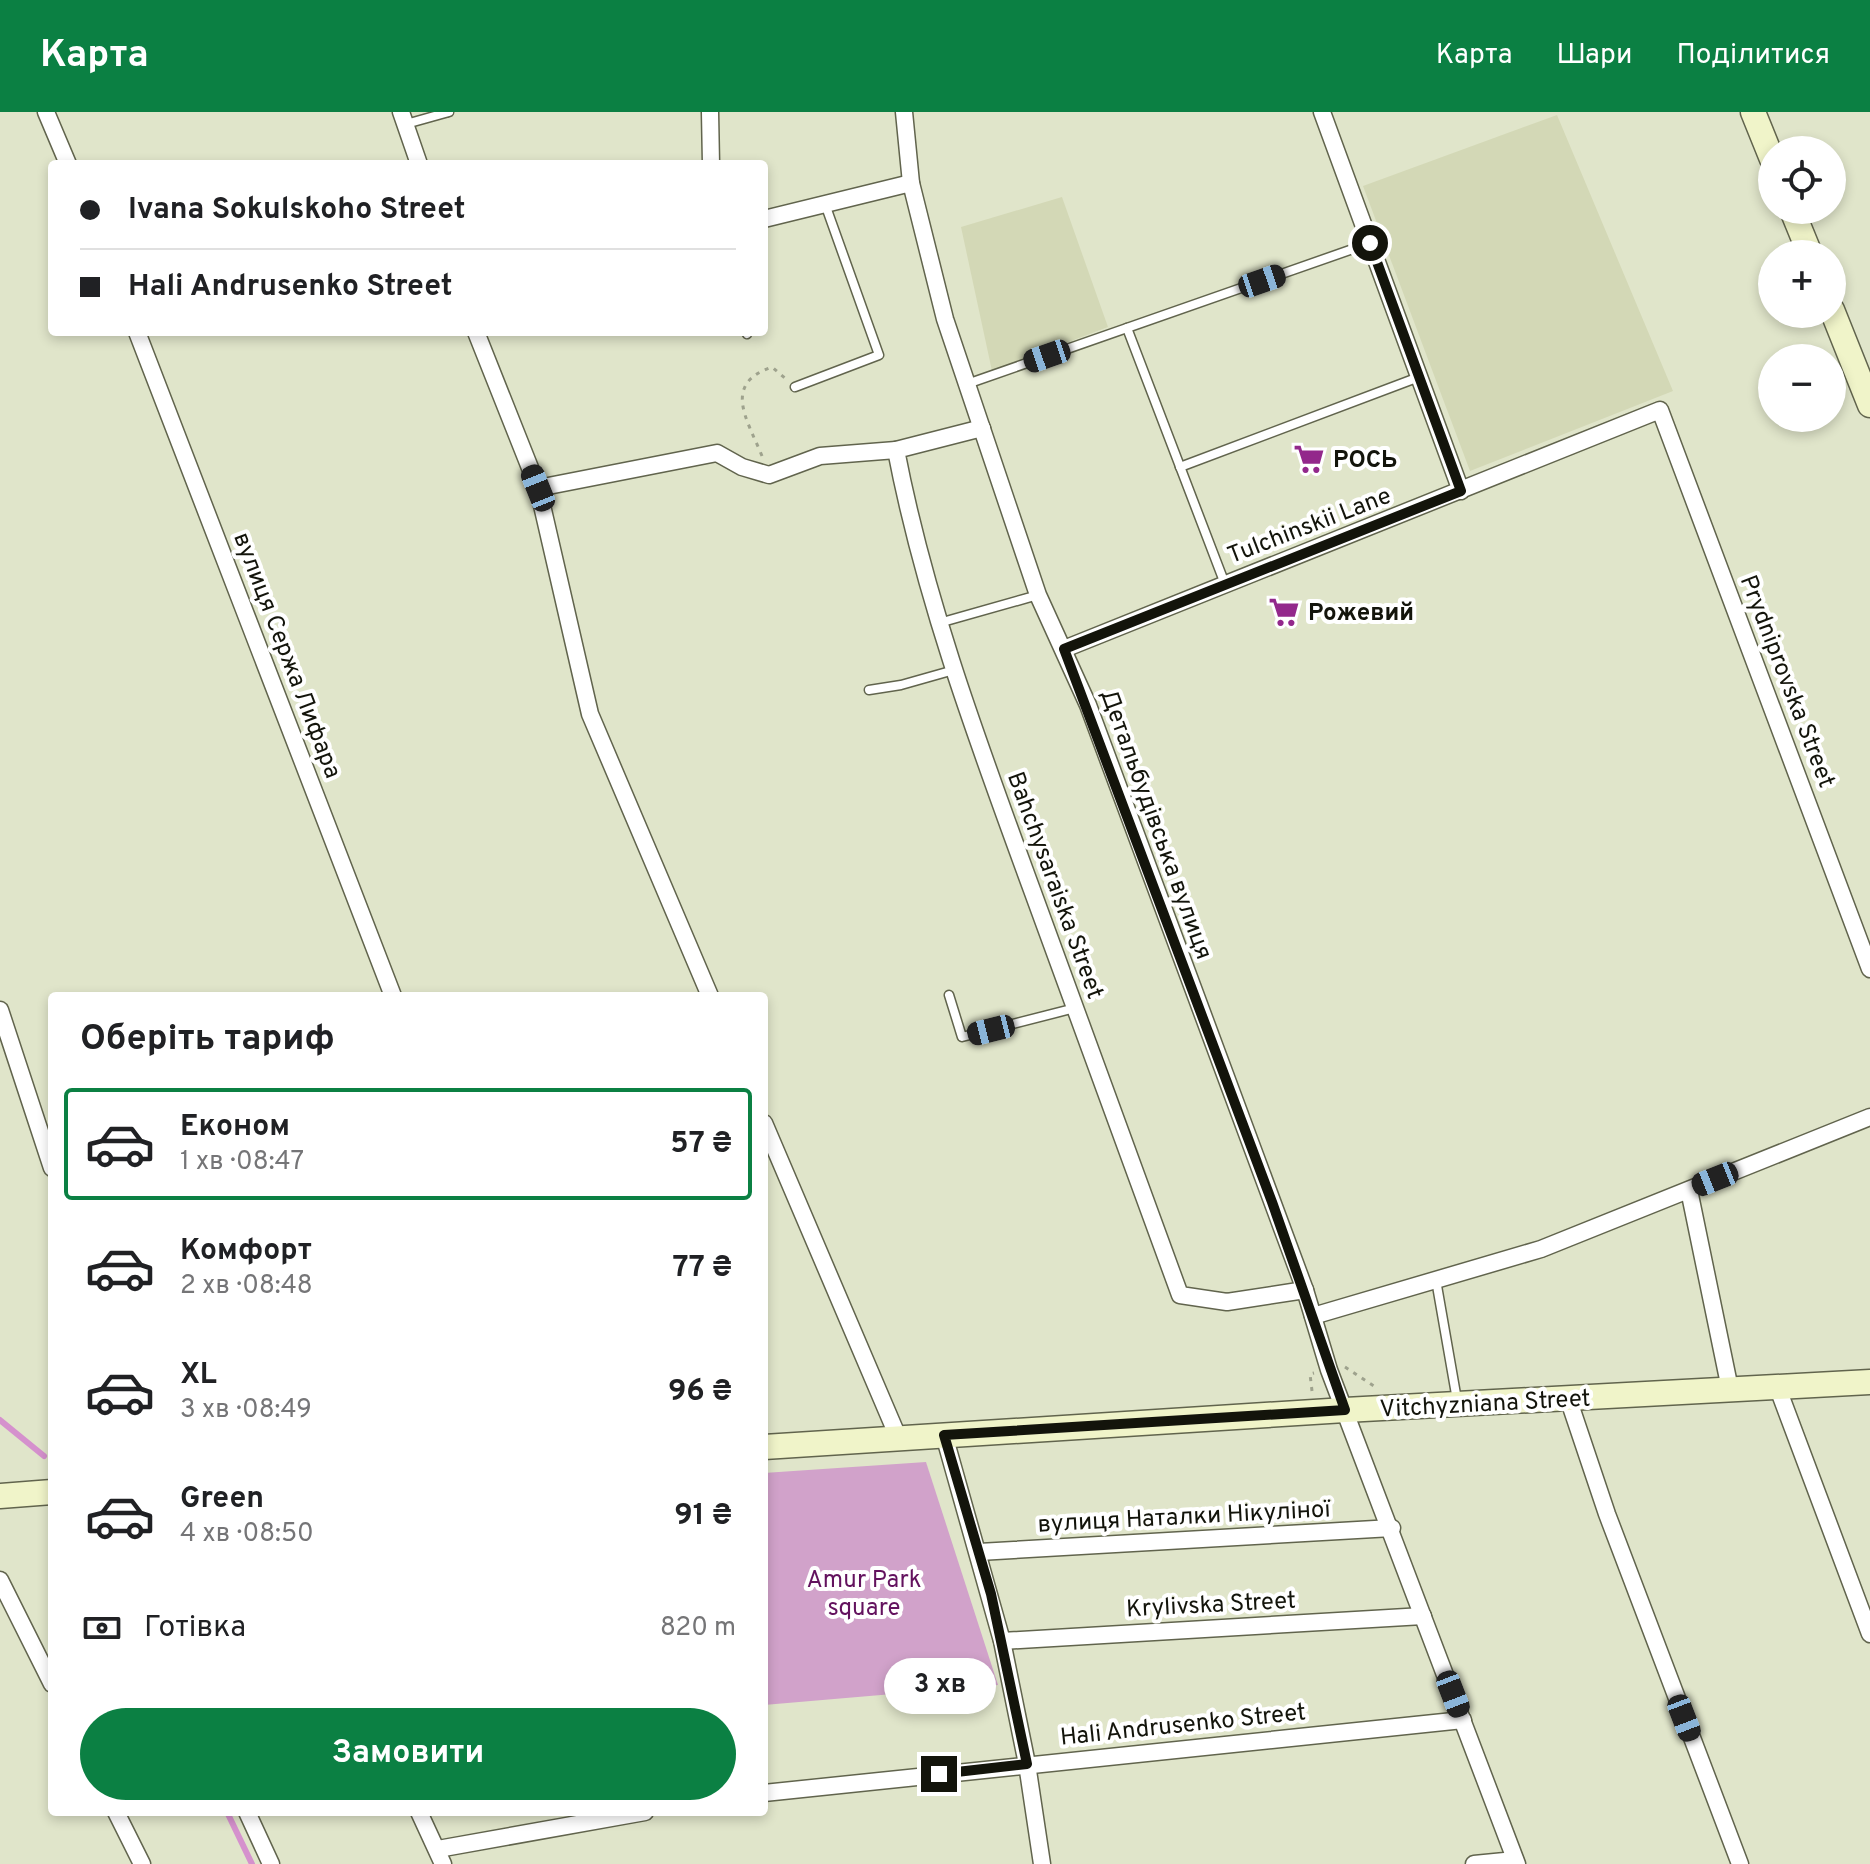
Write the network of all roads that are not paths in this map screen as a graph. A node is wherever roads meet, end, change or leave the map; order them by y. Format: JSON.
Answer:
{"nodes":[{"id":1,"x":46,"y":112,"type":"edge"},
{"id":2,"x":449,"y":112,"type":"edge"},
{"id":3,"x":710,"y":112,"type":"edge"},
{"id":4,"x":904,"y":112,"type":"edge"},
{"id":5,"x":1322,"y":112,"type":"edge"},
{"id":6,"x":1753,"y":112,"type":"edge"},
{"id":7,"x":403,"y":118,"type":"edge"},
{"id":8,"x":1763,"y":136,"type":"edge"},
{"id":9,"x":66,"y":160,"type":"edge"},
{"id":10,"x":418,"y":160,"type":"edge"},
{"id":11,"x":711,"y":160,"type":"edge"},
{"id":12,"x":911,"y":183,"type":"junction"},
{"id":13,"x":825,"y":204,"type":"junction"},
{"id":14,"x":768,"y":218,"type":"edge"},
{"id":15,"x":1370,"y":243,"type":"junction"},
{"id":16,"x":1127,"y":328,"type":"junction"},
{"id":17,"x":1839,"y":328,"type":"edge"},
{"id":18,"x":139,"y":336,"type":"edge"},
{"id":19,"x":478,"y":336,"type":"edge"},
{"id":20,"x":1419,"y":377,"type":"junction"},
{"id":21,"x":967,"y":384,"type":"junction"},
{"id":22,"x":795,"y":387,"type":"road end"},
{"id":23,"x":1870,"y":405,"type":"edge"},
{"id":24,"x":1660,"y":410,"type":"joint"},
{"id":25,"x":982,"y":428,"type":"junction"},
{"id":26,"x":896,"y":450,"type":"junction"},
{"id":27,"x":1180,"y":467,"type":"junction"},
{"id":28,"x":538,"y":488,"type":"junction"},
{"id":29,"x":1461,"y":491,"type":"junction"},
{"id":30,"x":1225,"y":584,"type":"junction"},
{"id":31,"x":1038,"y":595,"type":"junction"},
{"id":32,"x":938,"y":623,"type":"junction"},
{"id":33,"x":1064,"y":649,"type":"junction"},
{"id":34,"x":954,"y":670,"type":"junction"},
{"id":35,"x":869,"y":690,"type":"dead end"},
{"id":36,"x":1870,"y":969,"type":"edge"},
{"id":37,"x":391,"y":992,"type":"edge"},
{"id":38,"x":708,"y":992,"type":"edge"},
{"id":39,"x":949,"y":995,"type":"dead end"},
{"id":40,"x":1075,"y":1008,"type":"junction"},
{"id":41,"x":0,"y":1010,"type":"edge"},
{"id":42,"x":1870,"y":1117,"type":"edge"},
{"id":43,"x":768,"y":1132,"type":"edge"},
{"id":44,"x":48,"y":1156,"type":"edge"},
{"id":45,"x":1689,"y":1190,"type":"junction"},
{"id":46,"x":1436,"y":1279,"type":"junction"},
{"id":47,"x":1305,"y":1290,"type":"junction"},
{"id":48,"x":1313,"y":1316,"type":"junction"},
{"id":49,"x":1870,"y":1382,"type":"edge"},
{"id":50,"x":1777,"y":1386,"type":"junction"},
{"id":51,"x":1730,"y":1389,"type":"junction"},
{"id":52,"x":1568,"y":1398,"type":"junction"},
{"id":53,"x":1458,"y":1406,"type":"junction"},
{"id":54,"x":1345,"y":1410,"type":"junction"},
{"id":55,"x":944,"y":1435,"type":"junction"},
{"id":56,"x":898,"y":1437,"type":"junction"},
{"id":57,"x":768,"y":1447,"type":"edge"},
{"id":58,"x":48,"y":1492,"type":"edge"},
{"id":59,"x":0,"y":1496,"type":"edge"},
{"id":60,"x":1392,"y":1528,"type":"junction"},
{"id":61,"x":979,"y":1552,"type":"junction"},
{"id":62,"x":0,"y":1580,"type":"edge"},
{"id":63,"x":1423,"y":1616,"type":"junction"},
{"id":64,"x":1870,"y":1634,"type":"edge"},
{"id":65,"x":1002,"y":1641,"type":"junction"},
{"id":66,"x":48,"y":1676,"type":"edge"},
{"id":67,"x":1463,"y":1720,"type":"junction"},
{"id":68,"x":1027,"y":1764,"type":"junction"},
{"id":69,"x":768,"y":1793,"type":"edge"},
{"id":70,"x":118,"y":1816,"type":"edge"},
{"id":71,"x":249,"y":1816,"type":"edge"},
{"id":72,"x":421,"y":1816,"type":"edge"},
{"id":73,"x":626,"y":1816,"type":"edge"},
{"id":74,"x":441,"y":1856,"type":"edge"},
{"id":75,"x":1516,"y":1862,"type":"edge"},
{"id":76,"x":142,"y":1864,"type":"edge"},
{"id":77,"x":271,"y":1864,"type":"edge"},
{"id":78,"x":1042,"y":1864,"type":"edge"},
{"id":79,"x":1474,"y":1864,"type":"edge"},
{"id":80,"x":1740,"y":1864,"type":"edge"}],
"edges":[{"from":1,"to":9,"type":"street"},
{"from":2,"to":7,"type":"lane"},
{"from":3,"to":11,"type":"street"},
{"from":4,"to":12,"type":"street","name":"Детальбудівська вулиця"},
{"from":5,"to":15,"type":"street"},
{"from":6,"to":8,"type":"street"},
{"from":7,"to":10,"type":"street"},
{"from":12,"to":13,"type":"street"},
{"from":12,"to":21,"type":"street","name":"Детальбудівська вулиця"},
{"from":13,"to":14,"type":"street"},
{"from":13,"to":22,"type":"lane"},
{"from":15,"to":16,"type":"lane"},
{"from":15,"to":20,"type":"street"},
{"from":16,"to":21,"type":"lane"},
{"from":16,"to":27,"type":"lane"},
{"from":17,"to":23,"type":"street"},
{"from":18,"to":37,"type":"street","name":"вулиця Сержа Лифара"},
{"from":19,"to":28,"type":"street"},
{"from":20,"to":27,"type":"lane"},
{"from":20,"to":29,"type":"street"},
{"from":21,"to":25,"type":"street","name":"Детальбудівська вулиця"},
{"from":24,"to":29,"type":"street","name":"Tulchinskii Lane"},
{"from":24,"to":36,"type":"street","name":"Prydniprovska Street"},
{"from":25,"to":26,"type":"street"},
{"from":25,"to":31,"type":"street","name":"Детальбудівська вулиця"},
{"from":26,"to":28,"type":"street"},
{"from":26,"to":32,"type":"street","name":"Bahchysaraiska Street"},
{"from":27,"to":30,"type":"lane"},
{"from":28,"to":38,"type":"street"},
{"from":29,"to":30,"type":"street","name":"Tulchinskii Lane"},
{"from":30,"to":33,"type":"street","name":"Tulchinskii Lane"},
{"from":31,"to":32,"type":"lane"},
{"from":31,"to":33,"type":"street","name":"Детальбудівська вулиця"},
{"from":32,"to":34,"type":"street","name":"Bahchysaraiska Street"},
{"from":33,"to":47,"type":"street","name":"Детальбудівська вулиця"},
{"from":34,"to":35,"type":"lane"},
{"from":34,"to":40,"type":"street","name":"Bahchysaraiska Street"},
{"from":39,"to":40,"type":"lane"},
{"from":40,"to":47,"type":"street","name":"Bahchysaraiska Street"},
{"from":41,"to":44,"type":"street"},
{"from":42,"to":45,"type":"street"},
{"from":43,"to":56,"type":"street"},
{"from":45,"to":46,"type":"street"},
{"from":45,"to":51,"type":"street"},
{"from":46,"to":48,"type":"street"},
{"from":46,"to":53,"type":"lane"},
{"from":47,"to":48,"type":"street","name":"Детальбудівська вулиця"},
{"from":48,"to":54,"type":"street","name":"Детальбудівська вулиця"},
{"from":49,"to":50,"type":"street","name":"Vitchyzniana Street"},
{"from":50,"to":51,"type":"street","name":"Vitchyzniana Street"},
{"from":50,"to":64,"type":"street"},
{"from":51,"to":52,"type":"street","name":"Vitchyzniana Street"},
{"from":52,"to":53,"type":"street","name":"Vitchyzniana Street"},
{"from":52,"to":80,"type":"street"},
{"from":53,"to":54,"type":"street","name":"Vitchyzniana Street"},
{"from":54,"to":55,"type":"street","name":"Vitchyzniana Street"},
{"from":54,"to":60,"type":"street","name":"Детальбудівська вулиця"},
{"from":55,"to":56,"type":"street","name":"Vitchyzniana Street"},
{"from":55,"to":61,"type":"street"},
{"from":56,"to":57,"type":"street","name":"Vitchyzniana Street"},
{"from":58,"to":59,"type":"street"},
{"from":60,"to":61,"type":"street","name":"вулиця Наталки Нікуліної"},
{"from":60,"to":63,"type":"street","name":"Детальбудівська вулиця"},
{"from":61,"to":65,"type":"street"},
{"from":62,"to":66,"type":"street"},
{"from":63,"to":65,"type":"street","name":"Krylivska Street"},
{"from":63,"to":67,"type":"street","name":"Детальбудівська вулиця"},
{"from":65,"to":68,"type":"street"},
{"from":67,"to":68,"type":"street","name":"Hali Andrusenko Street"},
{"from":67,"to":75,"type":"street","name":"Детальбудівська вулиця"},
{"from":68,"to":69,"type":"street","name":"Hali Andrusenko Street"},
{"from":68,"to":78,"type":"street"},
{"from":70,"to":76,"type":"street"},
{"from":71,"to":77,"type":"street"},
{"from":72,"to":74,"type":"street"},
{"from":73,"to":74,"type":"street"},
{"from":75,"to":79,"type":"street"}]}
